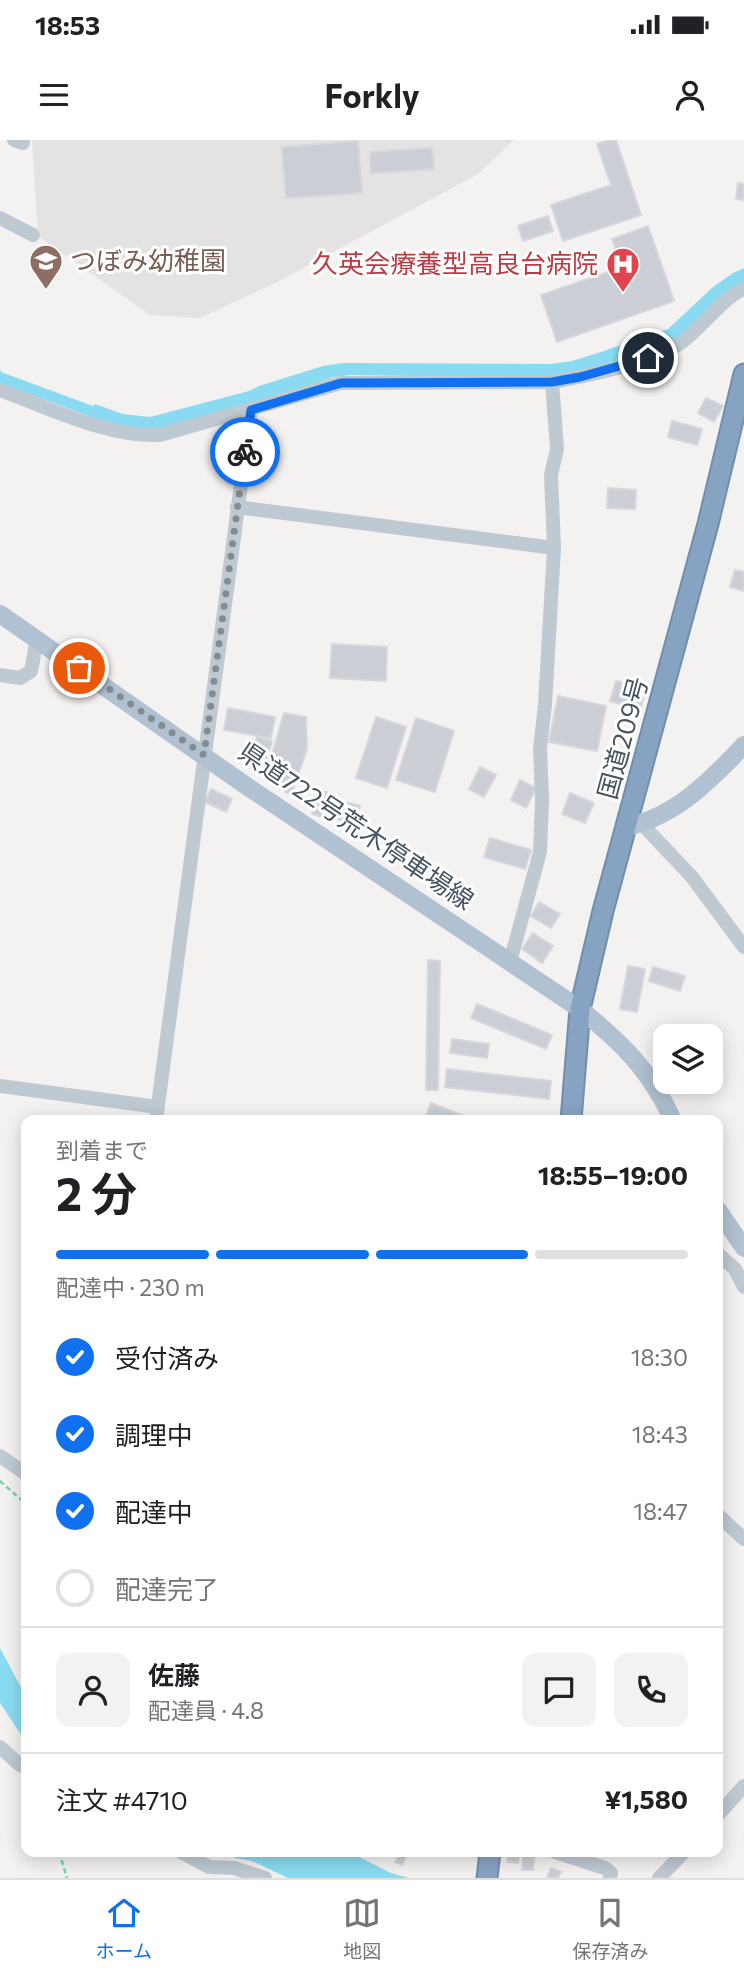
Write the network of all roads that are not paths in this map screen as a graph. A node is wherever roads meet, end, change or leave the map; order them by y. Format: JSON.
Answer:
{"nodes":[{"id":1,"x":0,"y":218,"type":"edge"},
{"id":2,"x":33,"y":235,"type":"dead end"},
{"id":3,"x":744,"y":289,"type":"edge"},
{"id":4,"x":744,"y":374,"type":"edge"},
{"id":5,"x":552,"y":382,"type":"junction"},
{"id":6,"x":0,"y":390,"type":"edge"},
{"id":7,"x":251,"y":410,"type":"junction"},
{"id":8,"x":237,"y":507,"type":"junction"},
{"id":9,"x":554,"y":548,"type":"junction"},
{"id":10,"x":0,"y":614,"type":"edge"},
{"id":11,"x":37,"y":639,"type":"junction"},
{"id":12,"x":0,"y":676,"type":"edge"},
{"id":13,"x":744,"y":745,"type":"edge"},
{"id":14,"x":204,"y":755,"type":"junction"},
{"id":15,"x":634,"y":825,"type":"junction"},
{"id":16,"x":744,"y":947,"type":"edge"},
{"id":17,"x":510,"y":962,"type":"junction"},
{"id":18,"x":580,"y":1009,"type":"junction"},
{"id":19,"x":0,"y":1086,"type":"edge"},
{"id":20,"x":157,"y":1113,"type":"edge"},
{"id":21,"x":571,"y":1115,"type":"edge"},
{"id":22,"x":670,"y":1115,"type":"edge"},
{"id":23,"x":723,"y":1217,"type":"edge"},
{"id":24,"x":744,"y":1248,"type":"edge"},
{"id":25,"x":723,"y":1258,"type":"edge"},
{"id":26,"x":744,"y":1287,"type":"edge"},
{"id":27,"x":0,"y":1456,"type":"edge"},
{"id":28,"x":21,"y":1471,"type":"edge"},
{"id":29,"x":723,"y":1520,"type":"edge"},
{"id":30,"x":744,"y":1539,"type":"edge"},
{"id":31,"x":0,"y":1747,"type":"edge"},
{"id":32,"x":21,"y":1765,"type":"edge"},
{"id":33,"x":744,"y":1786,"type":"edge"},
{"id":34,"x":723,"y":1809,"type":"edge"},
{"id":35,"x":190,"y":1857,"type":"edge"},
{"id":36,"x":489,"y":1857,"type":"edge"},
{"id":37,"x":571,"y":1857,"type":"edge"},
{"id":38,"x":679,"y":1857,"type":"edge"},
{"id":39,"x":265,"y":1878,"type":"edge"},
{"id":40,"x":487,"y":1878,"type":"edge"},
{"id":41,"x":610,"y":1878,"type":"edge"},
{"id":42,"x":659,"y":1878,"type":"edge"}],
"edges":[{"from":1,"to":2,"type":"street"},
{"from":3,"to":5,"type":"street"},
{"from":4,"to":15,"type":"highway","name":"国道209号"},
{"from":5,"to":7,"type":"street"},
{"from":5,"to":9,"type":"street"},
{"from":6,"to":7,"type":"street"},
{"from":7,"to":8,"type":"street"},
{"from":8,"to":9,"type":"street"},
{"from":8,"to":14,"type":"street"},
{"from":9,"to":17,"type":"street"},
{"from":10,"to":11,"type":"main road","name":"県道722号荒木停車場線"},
{"from":11,"to":12,"type":"street"},
{"from":11,"to":14,"type":"main road","name":"県道722号荒木停車場線"},
{"from":13,"to":15,"type":"main road"},
{"from":14,"to":17,"type":"main road","name":"県道722号荒木停車場線"},
{"from":14,"to":20,"type":"street"},
{"from":15,"to":16,"type":"street"},
{"from":15,"to":18,"type":"highway","name":"国道209号"},
{"from":17,"to":18,"type":"main road","name":"県道722号荒木停車場線"},
{"from":18,"to":21,"type":"highway","name":"国道209号"},
{"from":18,"to":22,"type":"main road","name":"県道722号荒木停車場線"},
{"from":19,"to":20,"type":"street"},
{"from":23,"to":24,"type":"main road"},
{"from":25,"to":26,"type":"street"},
{"from":27,"to":28,"type":"street"},
{"from":29,"to":30,"type":"street"},
{"from":31,"to":32,"type":"street"},
{"from":33,"to":34,"type":"street"},
{"from":35,"to":39,"type":"street"},
{"from":36,"to":40,"type":"highway"},
{"from":37,"to":41,"type":"street"},
{"from":38,"to":42,"type":"street"}]}
